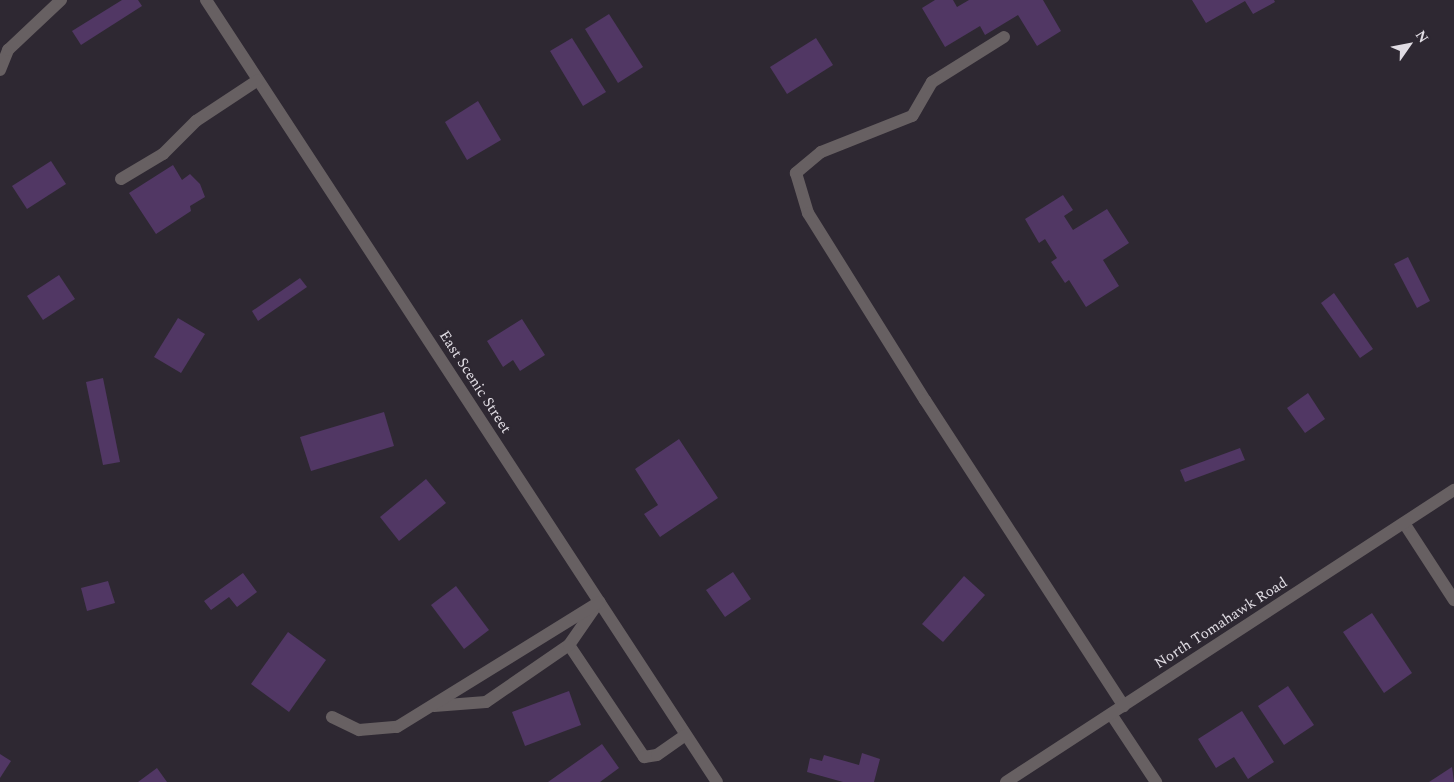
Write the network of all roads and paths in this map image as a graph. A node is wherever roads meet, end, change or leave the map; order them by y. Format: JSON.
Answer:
{"nodes":[{"id":1,"x":61,"y":0,"type":"edge"},
{"id":2,"x":206,"y":0,"type":"edge"},
{"id":3,"x":1004,"y":36,"type":"dead end"},
{"id":4,"x":0,"y":70,"type":"edge"},
{"id":5,"x":258,"y":80,"type":"junction"},
{"id":6,"x":121,"y":179,"type":"dead end"},
{"id":7,"x":1454,"y":490,"type":"edge"},
{"id":8,"x":1404,"y":523,"type":"junction"},
{"id":9,"x":1454,"y":600,"type":"edge"},
{"id":10,"x":599,"y":602,"type":"junction"},
{"id":11,"x":570,"y":645,"type":"junction"},
{"id":12,"x":431,"y":706,"type":"junction"},
{"id":13,"x":1124,"y":706,"type":"junction"},
{"id":14,"x":1111,"y":714,"type":"junction"},
{"id":15,"x":332,"y":717,"type":"dead end"},
{"id":16,"x":686,"y":735,"type":"junction"},
{"id":17,"x":717,"y":782,"type":"edge"},
{"id":18,"x":1006,"y":782,"type":"edge"},
{"id":19,"x":1156,"y":782,"type":"edge"}],
"edges":[{"from":1,"to":4,"type":"street"},
{"from":2,"to":5,"type":"street","name":"East Scenic Street"},
{"from":3,"to":13,"type":"street"},
{"from":5,"to":6,"type":"street"},
{"from":5,"to":10,"type":"street","name":"East Scenic Street"},
{"from":7,"to":8,"type":"street","name":"North Tomahawk Road"},
{"from":8,"to":9,"type":"street"},
{"from":8,"to":13,"type":"street","name":"North Tomahawk Road"},
{"from":10,"to":11,"type":"street"},
{"from":10,"to":12,"type":"street"},
{"from":10,"to":16,"type":"street","name":"East Scenic Street"},
{"from":11,"to":12,"type":"street"},
{"from":11,"to":16,"type":"street"},
{"from":12,"to":15,"type":"street"},
{"from":13,"to":14,"type":"street","name":"North Tomahawk Road"},
{"from":14,"to":18,"type":"street","name":"North Tomahawk Road"},
{"from":14,"to":19,"type":"street"},
{"from":16,"to":17,"type":"street","name":"East Scenic Street"}]}
